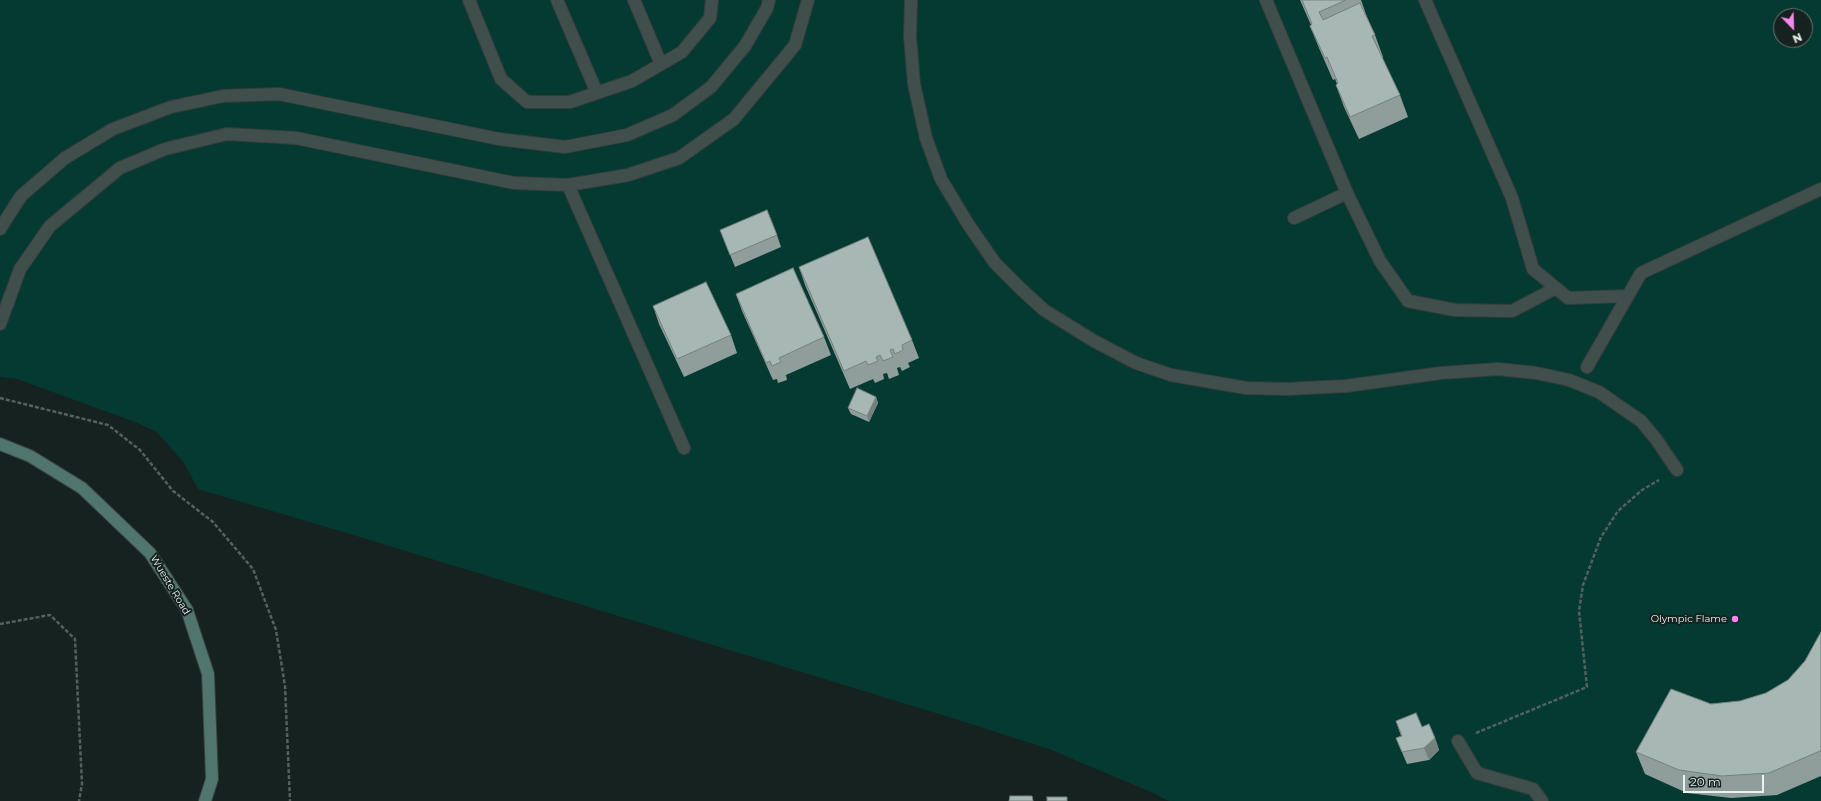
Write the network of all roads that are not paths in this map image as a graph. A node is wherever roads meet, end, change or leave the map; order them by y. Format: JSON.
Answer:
{"nodes":[{"id":1,"x":469,"y":0,"type":"edge"},
{"id":2,"x":557,"y":0,"type":"edge"},
{"id":3,"x":634,"y":0,"type":"edge"},
{"id":4,"x":712,"y":0,"type":"edge"},
{"id":5,"x":770,"y":0,"type":"edge"},
{"id":6,"x":808,"y":0,"type":"edge"},
{"id":7,"x":911,"y":0,"type":"edge"},
{"id":8,"x":1266,"y":0,"type":"edge"},
{"id":9,"x":1425,"y":0,"type":"edge"},
{"id":10,"x":661,"y":64,"type":"junction"},
{"id":11,"x":597,"y":93,"type":"junction"},
{"id":12,"x":568,"y":185,"type":"junction"},
{"id":13,"x":1821,"y":189,"type":"edge"},
{"id":14,"x":1347,"y":193,"type":"junction"},
{"id":15,"x":1294,"y":218,"type":"dead end"},
{"id":16,"x":0,"y":229,"type":"edge"},
{"id":17,"x":1556,"y":288,"type":"junction"},
{"id":18,"x":1628,"y":296,"type":"junction"},
{"id":19,"x":0,"y":324,"type":"edge"},
{"id":20,"x":1587,"y":367,"type":"dead end"},
{"id":21,"x":0,"y":444,"type":"edge"},
{"id":22,"x":684,"y":448,"type":"dead end"},
{"id":23,"x":1677,"y":470,"type":"road end"},
{"id":24,"x":1458,"y":741,"type":"road end"},
{"id":25,"x":205,"y":801,"type":"edge"},
{"id":26,"x":1542,"y":801,"type":"edge"}],
"edges":[{"from":1,"to":11,"type":"street"},
{"from":2,"to":11,"type":"street"},
{"from":3,"to":10,"type":"street"},
{"from":4,"to":10,"type":"street"},
{"from":5,"to":16,"type":"street"},
{"from":6,"to":12,"type":"street"},
{"from":7,"to":23,"type":"street"},
{"from":8,"to":14,"type":"street"},
{"from":9,"to":17,"type":"street"},
{"from":10,"to":11,"type":"street"},
{"from":12,"to":19,"type":"street"},
{"from":12,"to":22,"type":"street"},
{"from":13,"to":18,"type":"street"},
{"from":14,"to":15,"type":"street"},
{"from":14,"to":17,"type":"street"},
{"from":17,"to":18,"type":"street"},
{"from":18,"to":20,"type":"street"},
{"from":21,"to":25,"type":"street","name":"Wueste Road"},
{"from":24,"to":26,"type":"street"}]}
